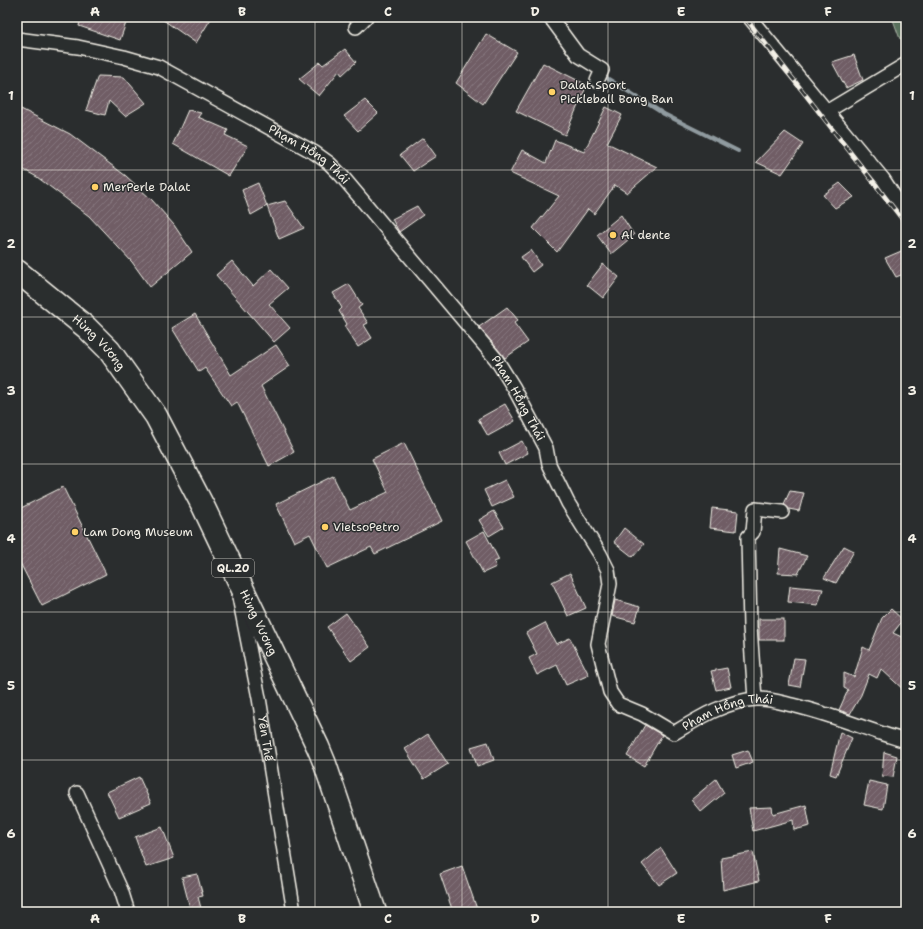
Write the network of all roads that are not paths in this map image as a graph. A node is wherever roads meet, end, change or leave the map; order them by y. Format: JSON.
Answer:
{"nodes":[{"id":1,"x":366,"y":17,"type":"edge"},
{"id":2,"x":550,"y":17,"type":"edge"},
{"id":3,"x":749,"y":17,"type":"edge"},
{"id":4,"x":356,"y":27,"type":"dead end"},
{"id":5,"x":17,"y":39,"type":"edge"},
{"id":6,"x":906,"y":64,"type":"edge"},
{"id":7,"x":599,"y":77,"type":"dead end"},
{"id":8,"x":826,"y":112,"type":"junction"},
{"id":9,"x":906,"y":214,"type":"edge"},
{"id":10,"x":17,"y":271,"type":"edge"},
{"id":11,"x":782,"y":512,"type":"dead end"},
{"id":12,"x":232,"y":566,"type":"junction"},
{"id":13,"x":755,"y":699,"type":"junction"},
{"id":14,"x":906,"y":741,"type":"edge"},
{"id":15,"x":77,"y":793,"type":"dead end"},
{"id":16,"x":128,"y":912,"type":"edge"},
{"id":17,"x":294,"y":912,"type":"edge"},
{"id":18,"x":375,"y":912,"type":"edge"}],
"edges":[{"from":1,"to":4,"type":"street"},
{"from":2,"to":7,"type":"street"},
{"from":3,"to":8,"type":"street"},
{"from":5,"to":13,"type":"street","name":"Phạm Hồng Thái"},
{"from":6,"to":8,"type":"street"},
{"from":8,"to":9,"type":"street"},
{"from":10,"to":12,"type":"highway","name":"Hùng Vương","number":"QL.20"},
{"from":11,"to":13,"type":"street"},
{"from":12,"to":17,"type":"street","name":"Yên Thế"},
{"from":12,"to":18,"type":"highway","name":"Hùng Vương","number":"QL.20"},
{"from":13,"to":14,"type":"street","name":"Phạm Hồng Thái"},
{"from":15,"to":16,"type":"street"}]}
